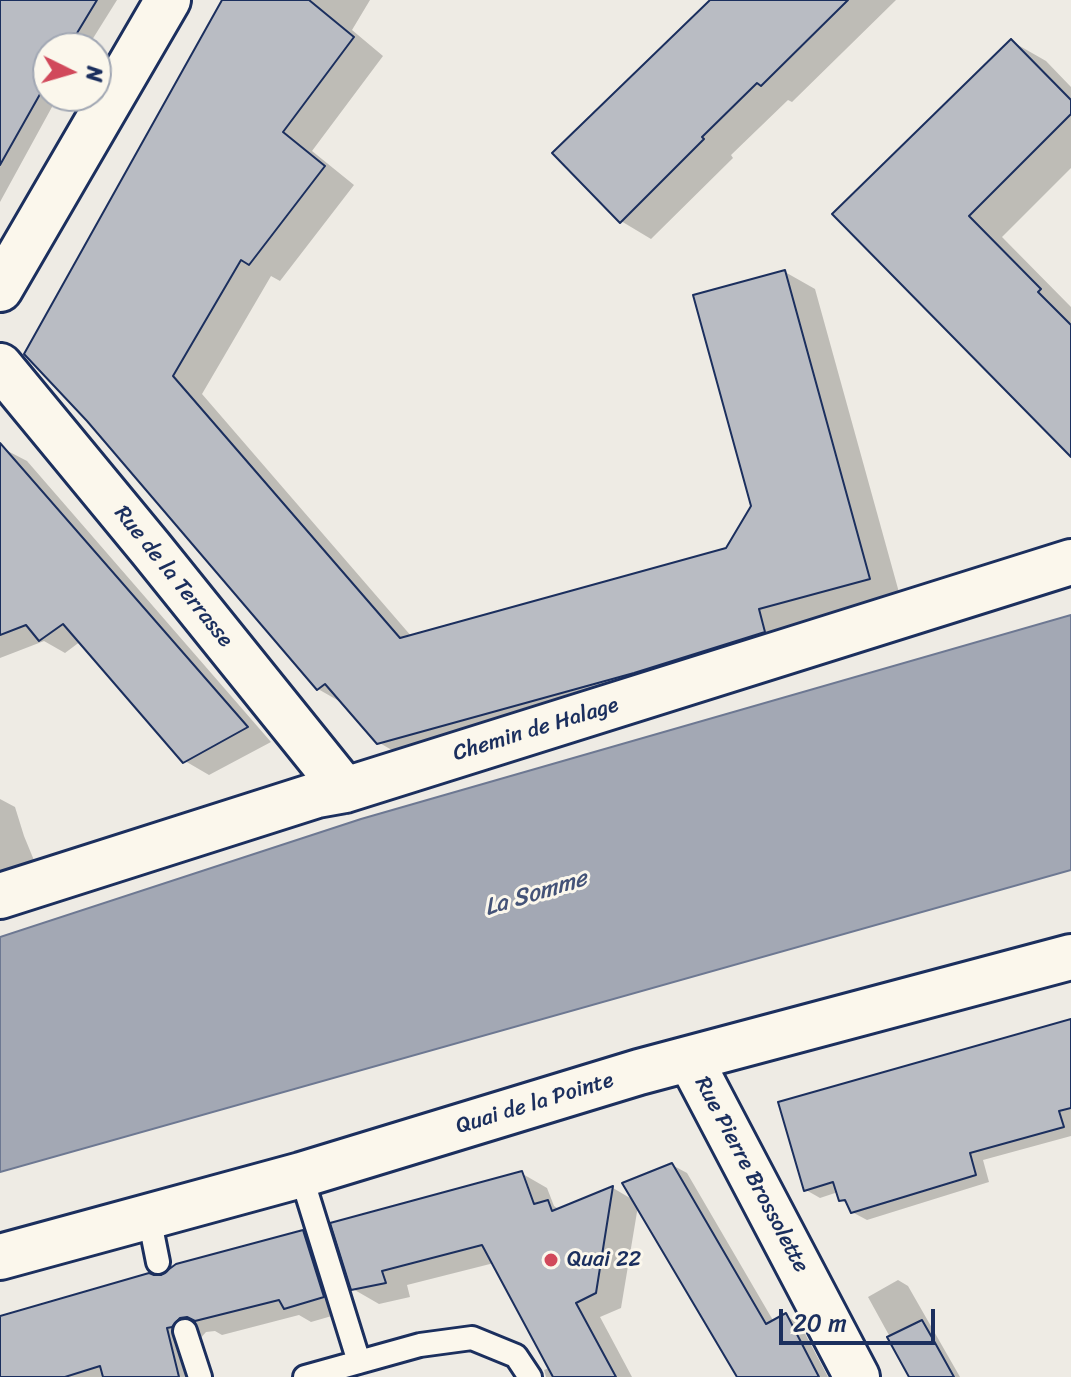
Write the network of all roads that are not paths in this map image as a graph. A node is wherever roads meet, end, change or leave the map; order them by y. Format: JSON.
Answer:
{"nodes":[{"id":1,"x":168,"y":0,"type":"edge"},
{"id":2,"x":0,"y":289,"type":"edge"},
{"id":3,"x":0,"y":366,"type":"edge"},
{"id":4,"x":1071,"y":562,"type":"edge"},
{"id":5,"x":345,"y":790,"type":"junction"},
{"id":6,"x":0,"y":896,"type":"edge"},
{"id":7,"x":1071,"y":957,"type":"edge"},
{"id":8,"x":690,"y":1059,"type":"junction"},
{"id":9,"x":301,"y":1175,"type":"junction"},
{"id":10,"x":149,"y":1217,"type":"junction"},
{"id":11,"x":0,"y":1257,"type":"edge"},
{"id":12,"x":158,"y":1262,"type":"dead end"},
{"id":13,"x":185,"y":1331,"type":"dead end"},
{"id":14,"x":359,"y":1362,"type":"junction"},
{"id":15,"x":200,"y":1377,"type":"edge"},
{"id":16,"x":305,"y":1377,"type":"edge"},
{"id":17,"x":530,"y":1377,"type":"edge"},
{"id":18,"x":857,"y":1377,"type":"edge"}],
"edges":[{"from":1,"to":2,"type":"street"},
{"from":3,"to":5,"type":"street","name":"Rue de la Terrasse"},
{"from":4,"to":5,"type":"street","name":"Chemin de Halage"},
{"from":5,"to":6,"type":"street","name":"Chemin de Halage"},
{"from":7,"to":8,"type":"street","name":"Quai de la Pointe"},
{"from":8,"to":9,"type":"street","name":"Quai de la Pointe"},
{"from":8,"to":18,"type":"street","name":"Rue Pierre Brossolette"},
{"from":9,"to":10,"type":"street","name":"Quai de la Pointe"},
{"from":9,"to":14,"type":"lane"},
{"from":10,"to":11,"type":"street","name":"Quai de la Pointe"},
{"from":10,"to":12,"type":"lane"},
{"from":13,"to":15,"type":"lane"},
{"from":14,"to":16,"type":"lane"},
{"from":14,"to":17,"type":"lane"}]}
